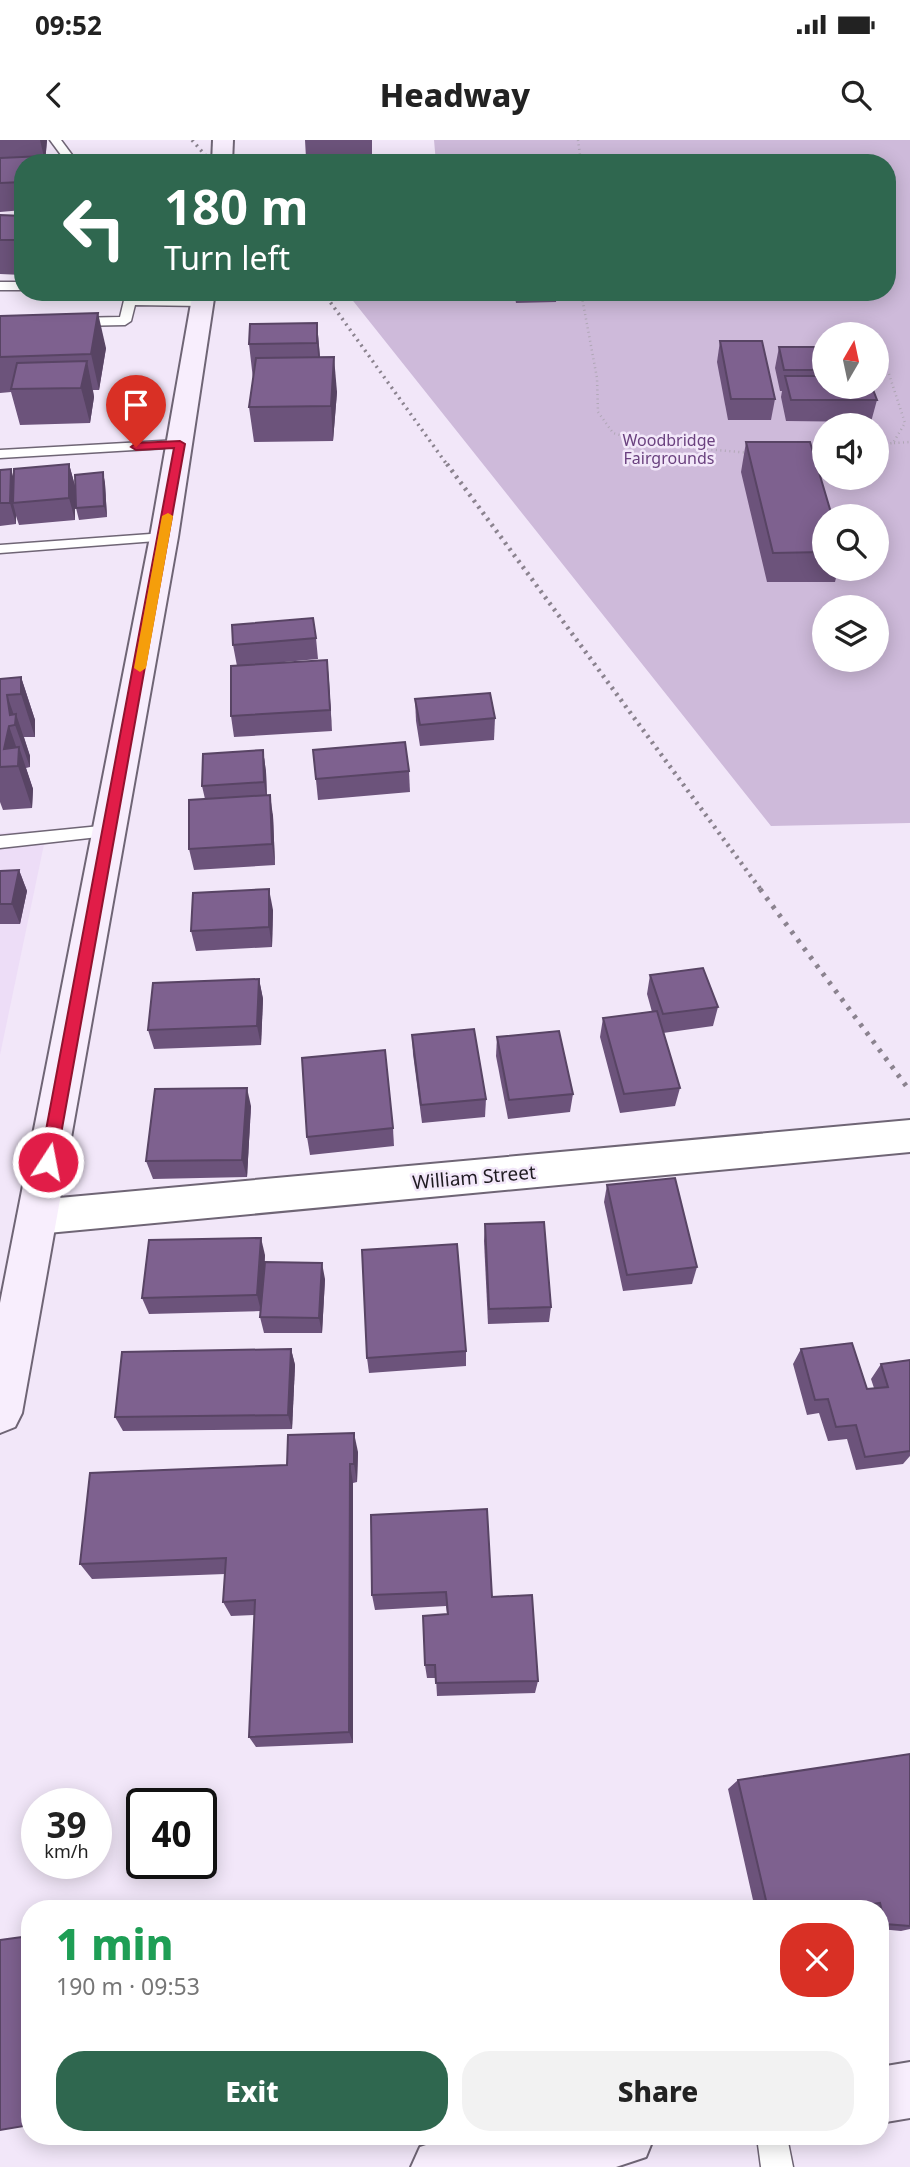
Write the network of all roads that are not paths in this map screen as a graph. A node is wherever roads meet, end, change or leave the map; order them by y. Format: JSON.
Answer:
{"nodes":[{"id":1,"x":55,"y":140,"type":"edge"},
{"id":2,"x":66,"y":154,"type":"edge"},
{"id":3,"x":130,"y":301,"type":"edge"},
{"id":4,"x":202,"y":301,"type":"edge"},
{"id":5,"x":55,"y":322,"type":"edge"},
{"id":6,"x":180,"y":444,"type":"junction"},
{"id":7,"x":0,"y":454,"type":"edge"},
{"id":8,"x":164,"y":537,"type":"junction"},
{"id":9,"x":0,"y":550,"type":"edge"},
{"id":10,"x":110,"y":831,"type":"junction"},
{"id":11,"x":0,"y":842,"type":"edge"},
{"id":12,"x":910,"y":1136,"type":"edge"},
{"id":13,"x":37,"y":1217,"type":"junction"},
{"id":14,"x":11,"y":1284,"type":"edge"},
{"id":15,"x":0,"y":1413,"type":"edge"},
{"id":16,"x":910,"y":2090,"type":"edge"},
{"id":17,"x":889,"y":2094,"type":"edge"},
{"id":18,"x":576,"y":2145,"type":"edge"},
{"id":19,"x":773,"y":2145,"type":"edge"},
{"id":20,"x":440,"y":2167,"type":"edge"},
{"id":21,"x":776,"y":2167,"type":"edge"}],
"edges":[{"from":1,"to":2,"type":"lane"},
{"from":3,"to":5,"type":"lane"},
{"from":4,"to":6,"type":"street"},
{"from":6,"to":7,"type":"lane"},
{"from":6,"to":8,"type":"street"},
{"from":8,"to":9,"type":"lane"},
{"from":8,"to":10,"type":"street"},
{"from":10,"to":11,"type":"lane"},
{"from":10,"to":13,"type":"street"},
{"from":12,"to":13,"type":"street","name":"William Street"},
{"from":13,"to":14,"type":"street"},
{"from":14,"to":15,"type":"street"},
{"from":16,"to":17,"type":"street"},
{"from":18,"to":20,"type":"street"},
{"from":19,"to":21,"type":"lane"}]}
